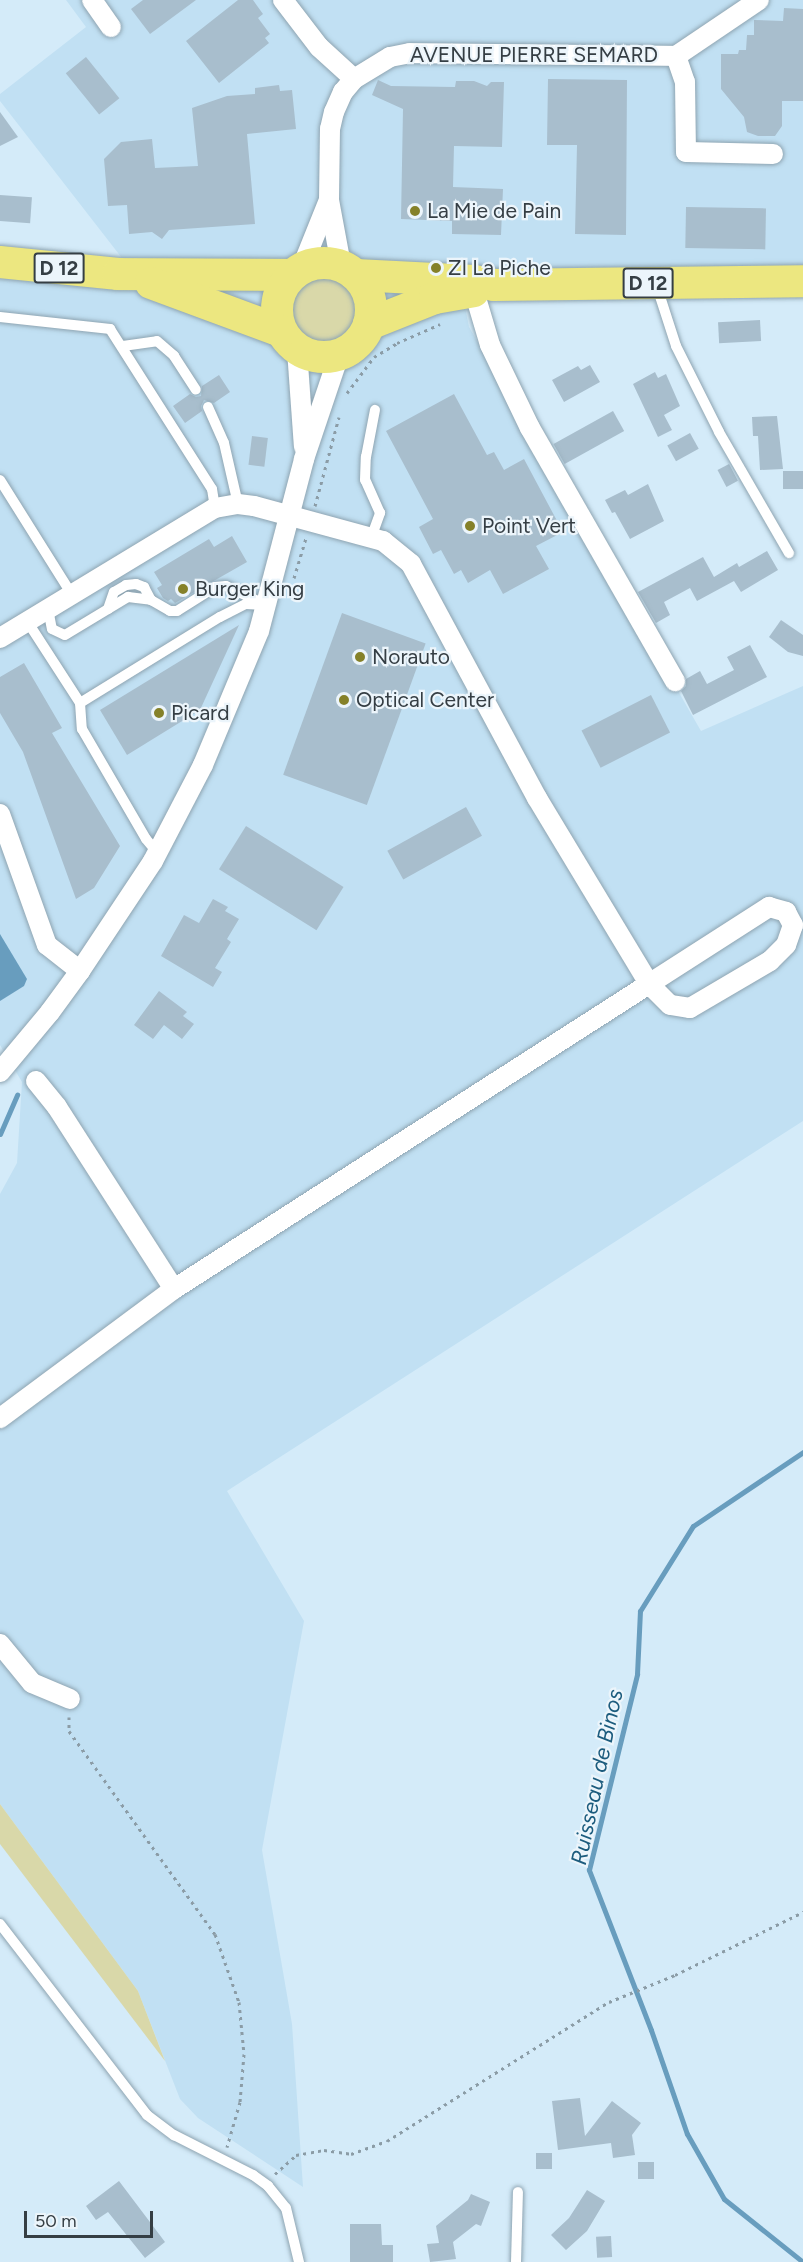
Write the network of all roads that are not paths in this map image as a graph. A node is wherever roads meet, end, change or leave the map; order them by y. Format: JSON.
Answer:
{"nodes":[{"id":1,"x":92,"y":0,"type":"edge"},
{"id":2,"x":283,"y":0,"type":"edge"},
{"id":3,"x":759,"y":0,"type":"edge"},
{"id":4,"x":111,"y":27,"type":"dead end"},
{"id":5,"x":676,"y":56,"type":"junction"},
{"id":6,"x":354,"y":79,"type":"junction"},
{"id":7,"x":772,"y":154,"type":"dead end"},
{"id":8,"x":329,"y":200,"type":"junction"},
{"id":9,"x":0,"y":262,"type":"edge"},
{"id":10,"x":349,"y":270,"type":"junction"},
{"id":11,"x":297,"y":271,"type":"junction"},
{"id":12,"x":118,"y":274,"type":"junction"},
{"id":13,"x":803,"y":281,"type":"edge"},
{"id":14,"x":657,"y":283,"type":"junction"},
{"id":15,"x":482,"y":294,"type":"junction"},
{"id":16,"x":0,"y":317,"type":"edge"},
{"id":17,"x":369,"y":324,"type":"junction"},
{"id":18,"x":289,"y":340,"type":"junction"},
{"id":19,"x":123,"y":346,"type":"junction"},
{"id":20,"x":339,"y":355,"type":"junction"},
{"id":21,"x":196,"y":390,"type":"dead end"},
{"id":22,"x":208,"y":408,"type":"dead end"},
{"id":23,"x":375,"y":410,"type":"dead end"},
{"id":24,"x":304,"y":459,"type":"junction"},
{"id":25,"x":0,"y":480,"type":"edge"},
{"id":26,"x":238,"y":504,"type":"junction"},
{"id":27,"x":215,"y":508,"type":"junction"},
{"id":28,"x":289,"y":516,"type":"junction"},
{"id":29,"x":371,"y":538,"type":"junction"},
{"id":30,"x":789,"y":553,"type":"dead end"},
{"id":31,"x":72,"y":595,"type":"junction"},
{"id":32,"x":266,"y":605,"type":"junction"},
{"id":33,"x":48,"y":609,"type":"junction"},
{"id":34,"x":27,"y":621,"type":"junction"},
{"id":35,"x":0,"y":638,"type":"edge"},
{"id":36,"x":675,"y":681,"type":"dead end"},
{"id":37,"x":80,"y":703,"type":"junction"},
{"id":38,"x":0,"y":814,"type":"edge"},
{"id":39,"x":157,"y":852,"type":"junction"},
{"id":40,"x":80,"y":971,"type":"junction"},
{"id":41,"x":649,"y":984,"type":"junction"},
{"id":42,"x":0,"y":1072,"type":"edge"},
{"id":43,"x":36,"y":1080,"type":"dead end"},
{"id":44,"x":174,"y":1289,"type":"junction"},
{"id":45,"x":0,"y":1418,"type":"edge"},
{"id":46,"x":0,"y":1644,"type":"edge"},
{"id":47,"x":70,"y":1699,"type":"road end"},
{"id":48,"x":0,"y":1924,"type":"edge"},
{"id":49,"x":518,"y":2192,"type":"dead end"},
{"id":50,"x":299,"y":2262,"type":"edge"},
{"id":51,"x":516,"y":2262,"type":"edge"}],
"edges":[{"from":1,"to":4,"type":"street"},
{"from":2,"to":6,"type":"street"},
{"from":3,"to":5,"type":"street","name":"AVENUE PIERRE SEMARD"},
{"from":5,"to":6,"type":"street","name":"AVENUE PIERRE SEMARD"},
{"from":5,"to":7,"type":"street"},
{"from":6,"to":8,"type":"street","name":"AVENUE PIERRE SEMARD"},
{"from":8,"to":10,"type":"street","name":"AVENUE PIERRE SEMARD"},
{"from":8,"to":11,"type":"street","name":"AVENUE PIERRE SEMARD"},
{"from":9,"to":12,"type":"main road","number":"D 12"},
{"from":10,"to":11,"type":"main road"},
{"from":10,"to":15,"type":"main road","number":"D 12"},
{"from":10,"to":17,"type":"main road"},
{"from":11,"to":12,"type":"main road","number":"D 12"},
{"from":11,"to":18,"type":"main road"},
{"from":12,"to":18,"type":"main road","number":"D 12"},
{"from":13,"to":14,"type":"main road","number":"D 12"},
{"from":14,"to":15,"type":"main road","number":"D 12"},
{"from":14,"to":30,"type":"lane"},
{"from":15,"to":17,"type":"main road","number":"D 12"},
{"from":15,"to":36,"type":"street"},
{"from":16,"to":19,"type":"lane"},
{"from":17,"to":20,"type":"main road"},
{"from":18,"to":20,"type":"main road"},
{"from":18,"to":24,"type":"street"},
{"from":19,"to":21,"type":"lane"},
{"from":19,"to":27,"type":"lane"},
{"from":20,"to":24,"type":"street"},
{"from":22,"to":26,"type":"lane"},
{"from":23,"to":29,"type":"lane"},
{"from":24,"to":28,"type":"street"},
{"from":25,"to":31,"type":"lane"},
{"from":26,"to":27,"type":"street"},
{"from":26,"to":28,"type":"street"},
{"from":27,"to":31,"type":"street"},
{"from":28,"to":29,"type":"street"},
{"from":28,"to":32,"type":"street"},
{"from":29,"to":41,"type":"street"},
{"from":31,"to":33,"type":"street"},
{"from":32,"to":33,"type":"lane"},
{"from":32,"to":37,"type":"lane"},
{"from":32,"to":39,"type":"street"},
{"from":33,"to":34,"type":"street"},
{"from":34,"to":35,"type":"street"},
{"from":34,"to":37,"type":"lane"},
{"from":37,"to":39,"type":"lane"},
{"from":38,"to":40,"type":"street"},
{"from":39,"to":40,"type":"street"},
{"from":40,"to":42,"type":"street"},
{"from":41,"to":41,"type":"street"},
{"from":41,"to":44,"type":"street"},
{"from":43,"to":44,"type":"street"},
{"from":44,"to":45,"type":"street"},
{"from":46,"to":47,"type":"street"},
{"from":48,"to":50,"type":"lane"},
{"from":49,"to":51,"type":"lane"}]}
